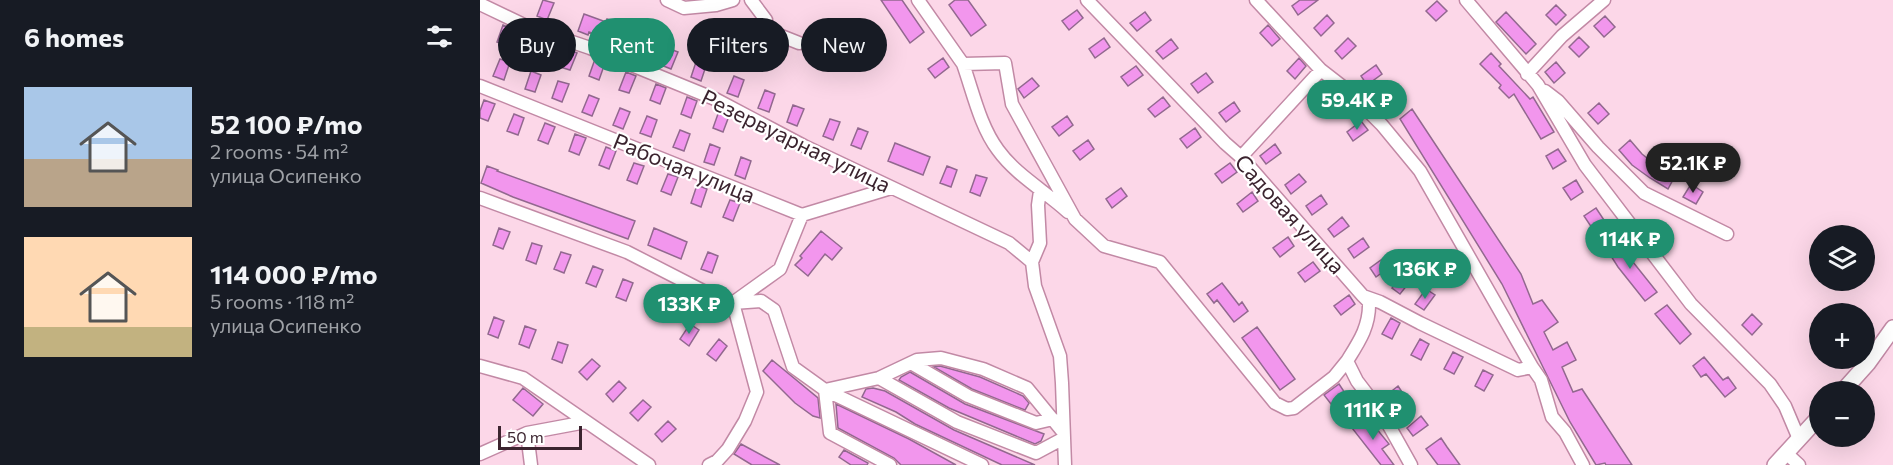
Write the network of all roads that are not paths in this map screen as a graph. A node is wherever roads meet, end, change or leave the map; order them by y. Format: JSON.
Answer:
{"nodes":[{"id":1,"x":667,"y":0,"type":"edge"},
{"id":2,"x":733,"y":0,"type":"edge"},
{"id":3,"x":751,"y":0,"type":"edge"},
{"id":4,"x":918,"y":0,"type":"edge"},
{"id":5,"x":1087,"y":0,"type":"edge"},
{"id":6,"x":1256,"y":0,"type":"edge"},
{"id":7,"x":1466,"y":0,"type":"edge"},
{"id":8,"x":1604,"y":0,"type":"edge"},
{"id":9,"x":480,"y":4,"type":"edge"},
{"id":10,"x":799,"y":43,"type":"dead end"},
{"id":11,"x":963,"y":64,"type":"junction"},
{"id":12,"x":1321,"y":70,"type":"junction"},
{"id":13,"x":1527,"y":74,"type":"junction"},
{"id":14,"x":1538,"y":85,"type":"junction"},
{"id":15,"x":480,"y":86,"type":"edge"},
{"id":16,"x":1240,"y":157,"type":"junction"},
{"id":17,"x":891,"y":188,"type":"junction"},
{"id":18,"x":1040,"y":191,"type":"junction"},
{"id":19,"x":480,"y":198,"type":"edge"},
{"id":20,"x":802,"y":215,"type":"junction"},
{"id":21,"x":1075,"y":219,"type":"junction"},
{"id":22,"x":1727,"y":234,"type":"dead end"},
{"id":23,"x":1032,"y":262,"type":"junction"},
{"id":24,"x":1363,"y":296,"type":"junction"},
{"id":25,"x":733,"y":303,"type":"junction"},
{"id":26,"x":1893,"y":328,"type":"edge"},
{"id":27,"x":1347,"y":361,"type":"junction"},
{"id":28,"x":911,"y":363,"type":"junction"},
{"id":29,"x":480,"y":366,"type":"edge"},
{"id":30,"x":1532,"y":367,"type":"junction"},
{"id":31,"x":879,"y":378,"type":"junction"},
{"id":32,"x":1852,"y":381,"type":"edge"},
{"id":33,"x":825,"y":390,"type":"junction"},
{"id":34,"x":1053,"y":419,"type":"junction"},
{"id":35,"x":586,"y":422,"type":"junction"},
{"id":36,"x":1809,"y":429,"type":"edge"},
{"id":37,"x":527,"y":433,"type":"junction"},
{"id":38,"x":1063,"y":435,"type":"junction"},
{"id":39,"x":1799,"y":440,"type":"junction"},
{"id":40,"x":482,"y":452,"type":"edge"},
{"id":41,"x":1786,"y":453,"type":"junction"},
{"id":42,"x":1581,"y":462,"type":"edge"},
{"id":43,"x":718,"y":464,"type":"edge"},
{"id":44,"x":531,"y":465,"type":"edge"},
{"id":45,"x":649,"y":465,"type":"edge"},
{"id":46,"x":890,"y":465,"type":"edge"},
{"id":47,"x":982,"y":465,"type":"edge"},
{"id":48,"x":1065,"y":465,"type":"edge"},
{"id":49,"x":1411,"y":465,"type":"edge"},
{"id":50,"x":1775,"y":465,"type":"edge"},
{"id":51,"x":1799,"y":465,"type":"edge"}],
"edges":[{"from":1,"to":2,"type":"street"},
{"from":3,"to":10,"type":"street"},
{"from":4,"to":11,"type":"street"},
{"from":5,"to":16,"type":"street","name":"Садовая улица"},
{"from":6,"to":12,"type":"street"},
{"from":7,"to":13,"type":"street"},
{"from":8,"to":13,"type":"street"},
{"from":9,"to":17,"type":"street","name":"Резервуарная улица"},
{"from":11,"to":18,"type":"street"},
{"from":11,"to":21,"type":"street"},
{"from":12,"to":16,"type":"street"},
{"from":12,"to":30,"type":"street"},
{"from":13,"to":14,"type":"street"},
{"from":14,"to":22,"type":"street"},
{"from":14,"to":39,"type":"street"},
{"from":15,"to":20,"type":"street","name":"Рабочая улица"},
{"from":16,"to":24,"type":"street","name":"Садовая улица"},
{"from":17,"to":20,"type":"street"},
{"from":17,"to":23,"type":"street","name":"Резервуарная улица"},
{"from":18,"to":21,"type":"street"},
{"from":18,"to":23,"type":"street"},
{"from":19,"to":25,"type":"street"},
{"from":20,"to":25,"type":"street"},
{"from":21,"to":27,"type":"street"},
{"from":23,"to":38,"type":"street"},
{"from":24,"to":27,"type":"street"},
{"from":24,"to":30,"type":"street","name":"Садовая улица"},
{"from":25,"to":33,"type":"street"},
{"from":25,"to":43,"type":"street"},
{"from":26,"to":32,"type":"main road"},
{"from":27,"to":49,"type":"street"},
{"from":28,"to":31,"type":"street"},
{"from":28,"to":34,"type":"street"},
{"from":28,"to":34,"type":"street"},
{"from":29,"to":35,"type":"street"},
{"from":30,"to":42,"type":"street"},
{"from":31,"to":33,"type":"street"},
{"from":31,"to":38,"type":"street"},
{"from":33,"to":46,"type":"street"},
{"from":33,"to":47,"type":"street"},
{"from":34,"to":38,"type":"street"},
{"from":35,"to":37,"type":"street"},
{"from":35,"to":45,"type":"street"},
{"from":36,"to":39,"type":"main road"},
{"from":37,"to":40,"type":"street"},
{"from":37,"to":44,"type":"street"},
{"from":38,"to":48,"type":"street"},
{"from":39,"to":41,"type":"main road"},
{"from":41,"to":50,"type":"main road"},
{"from":41,"to":51,"type":"street"}]}
